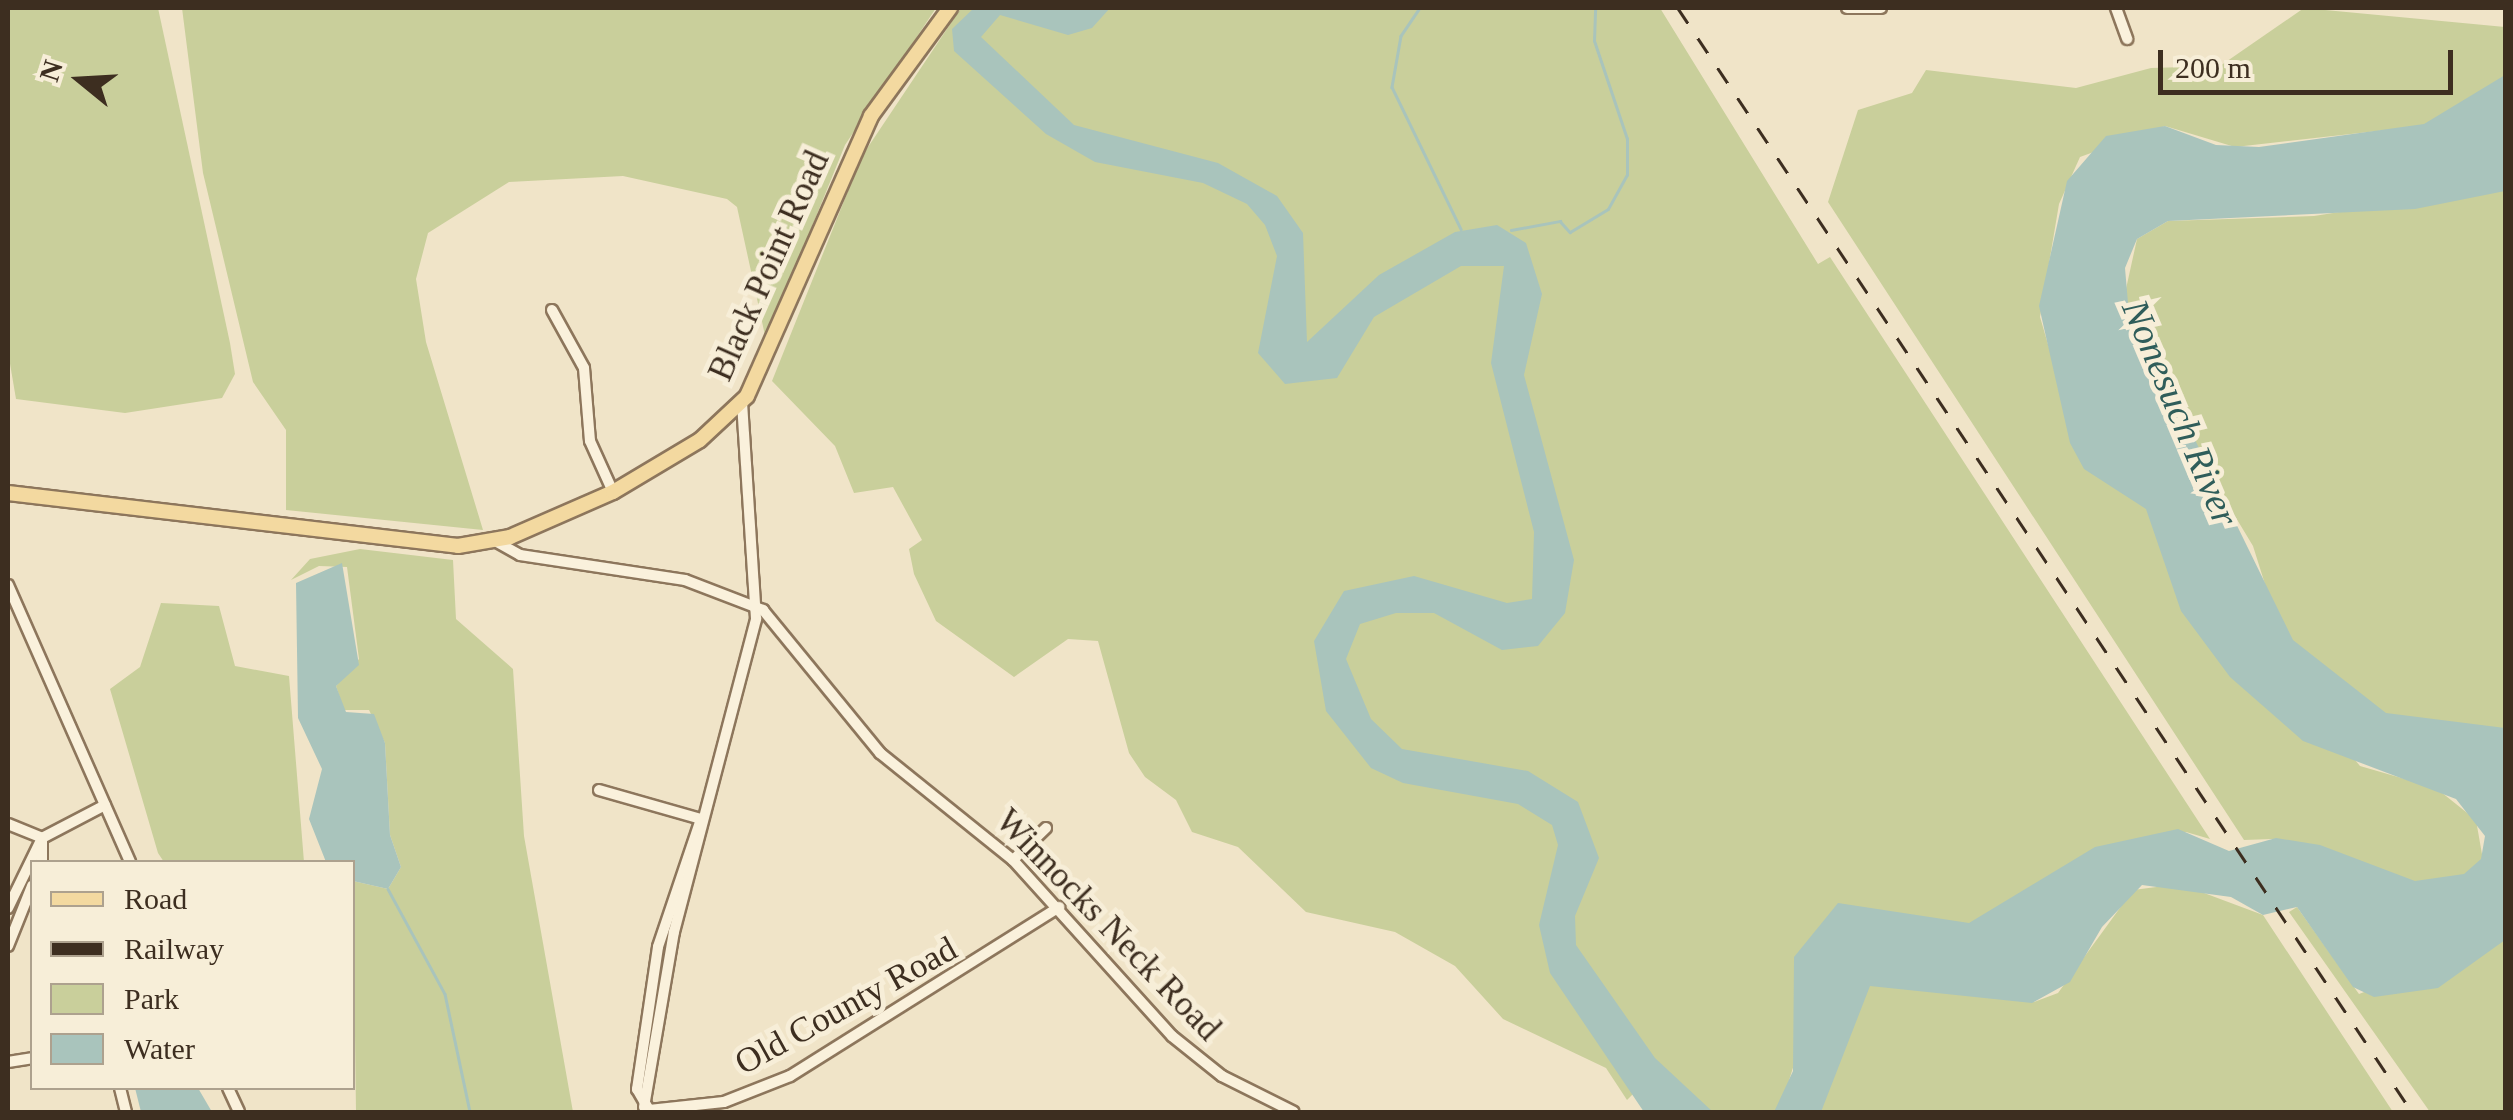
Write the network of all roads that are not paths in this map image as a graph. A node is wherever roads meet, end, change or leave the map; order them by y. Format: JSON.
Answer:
{"nodes":[{"id":1,"x":950,"y":8,"type":"edge"},
{"id":2,"x":1847,"y":8,"type":"edge"},
{"id":3,"x":1881,"y":8,"type":"edge"},
{"id":4,"x":2116,"y":8,"type":"edge"},
{"id":5,"x":2127,"y":39,"type":"dead end"},
{"id":6,"x":552,"y":310,"type":"dead end"},
{"id":7,"x":742,"y":402,"type":"junction"},
{"id":8,"x":613,"y":492,"type":"junction"},
{"id":9,"x":8,"y":493,"type":"edge"},
{"id":10,"x":495,"y":541,"type":"junction"},
{"id":11,"x":8,"y":585,"type":"edge"},
{"id":12,"x":758,"y":606,"type":"junction"},
{"id":13,"x":599,"y":790,"type":"dead end"},
{"id":14,"x":105,"y":805,"type":"junction"},
{"id":15,"x":701,"y":819,"type":"junction"},
{"id":16,"x":8,"y":824,"type":"edge"},
{"id":17,"x":1046,"y":828,"type":"dead end"},
{"id":18,"x":42,"y":838,"type":"junction"},
{"id":19,"x":31,"y":860,"type":"edge"},
{"id":20,"x":42,"y":860,"type":"edge"},
{"id":21,"x":129,"y":860,"type":"edge"},
{"id":22,"x":1013,"y":860,"type":"junction"},
{"id":23,"x":30,"y":861,"type":"edge"},
{"id":24,"x":14,"y":892,"type":"junction"},
{"id":25,"x":30,"y":895,"type":"edge"},
{"id":26,"x":30,"y":897,"type":"edge"},
{"id":27,"x":1058,"y":907,"type":"junction"},
{"id":28,"x":8,"y":908,"type":"edge"},
{"id":29,"x":8,"y":946,"type":"edge"},
{"id":30,"x":1282,"y":1110,"type":"edge"},
{"id":31,"x":1294,"y":1112,"type":"edge"}],
"edges":[{"from":1,"to":7,"type":"main road","name":"Black Point Road"},
{"from":2,"to":3,"type":"street"},
{"from":4,"to":5,"type":"street"},
{"from":6,"to":8,"type":"street"},
{"from":7,"to":8,"type":"main road","name":"Black Point Road"},
{"from":7,"to":12,"type":"street","name":"Old County Road"},
{"from":8,"to":10,"type":"main road","name":"Black Point Road"},
{"from":9,"to":10,"type":"main road","name":"Black Point Road"},
{"from":10,"to":12,"type":"street","name":"Winnocks Neck Road"},
{"from":11,"to":14,"type":"street"},
{"from":12,"to":15,"type":"street","name":"Old County Road"},
{"from":12,"to":22,"type":"street","name":"Winnocks Neck Road"},
{"from":13,"to":15,"type":"street"},
{"from":14,"to":18,"type":"street"},
{"from":14,"to":21,"type":"street"},
{"from":15,"to":27,"type":"street","name":"Old County Road"},
{"from":16,"to":18,"type":"street"},
{"from":17,"to":22,"type":"street"},
{"from":18,"to":19,"type":"street"},
{"from":18,"to":20,"type":"street"},
{"from":22,"to":27,"type":"street","name":"Winnocks Neck Road"},
{"from":23,"to":24,"type":"street"},
{"from":24,"to":25,"type":"street"},
{"from":24,"to":28,"type":"street"},
{"from":26,"to":29,"type":"street"},
{"from":27,"to":30,"type":"street","name":"Winnocks Neck Road"},
{"from":30,"to":31,"type":"street","name":"Winnocks Neck Road"}]}
